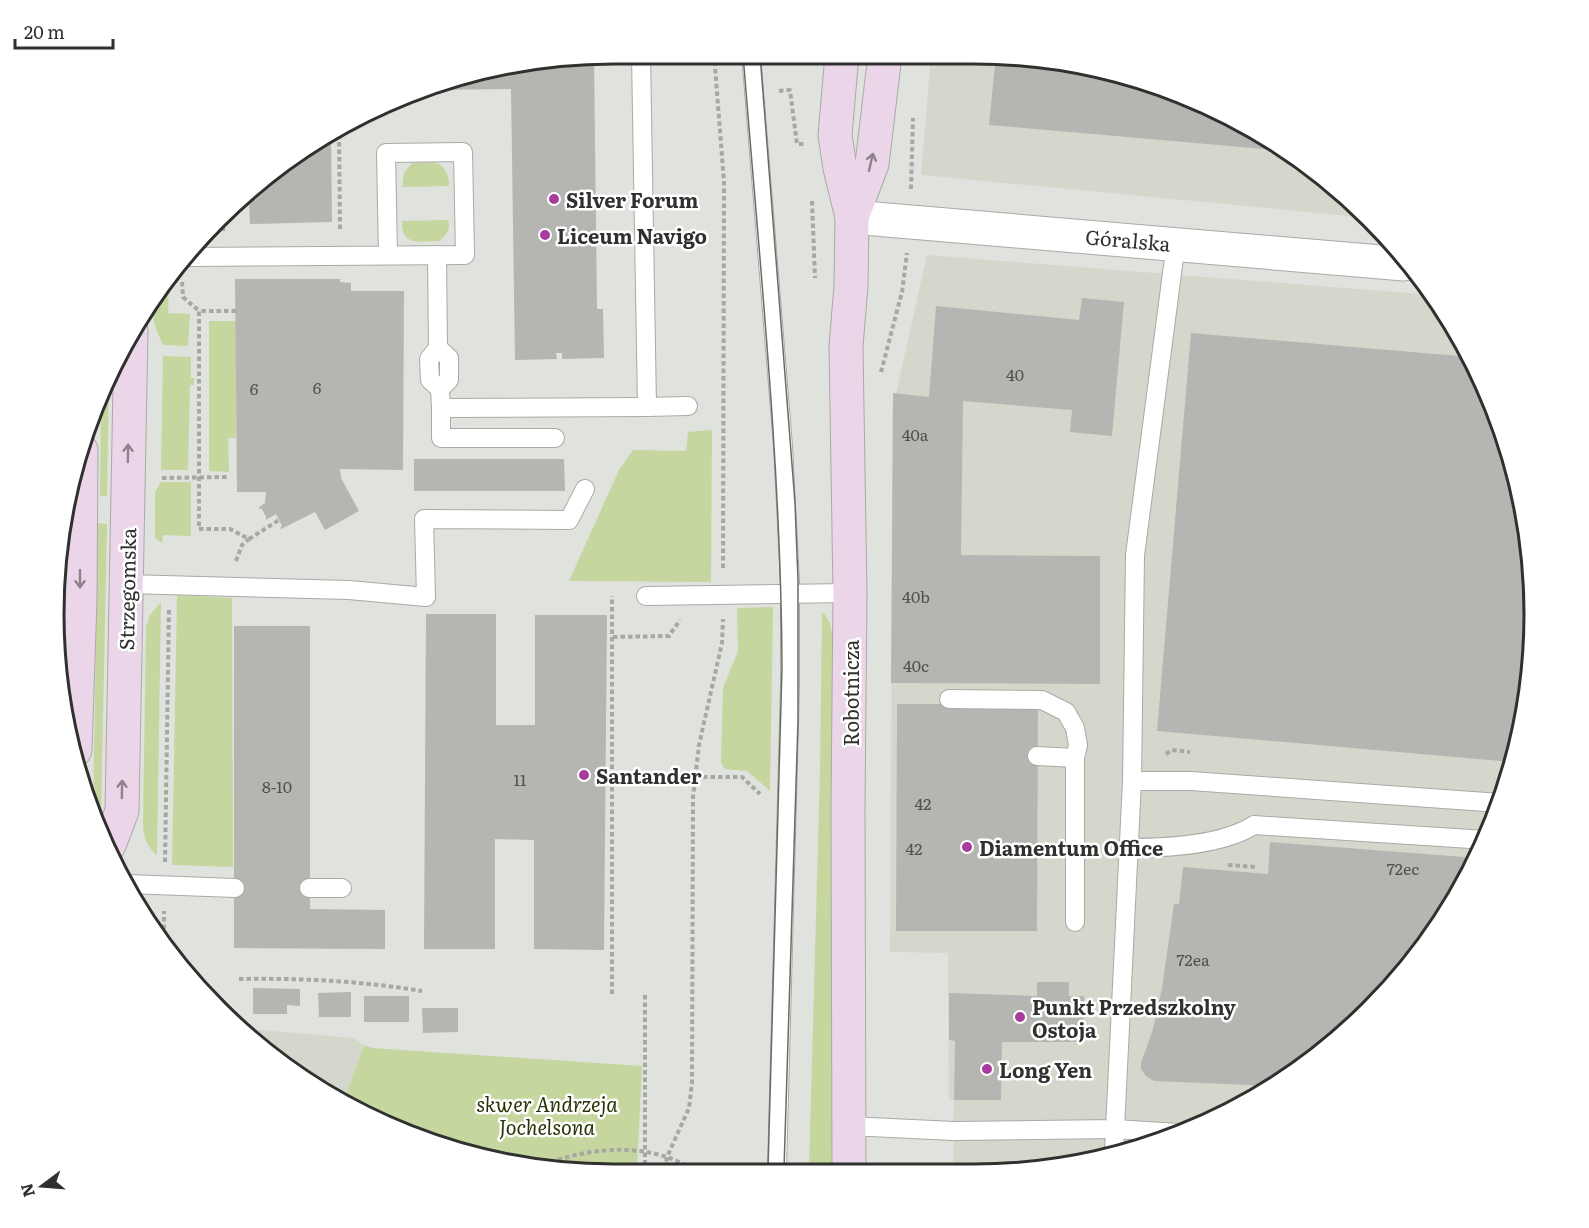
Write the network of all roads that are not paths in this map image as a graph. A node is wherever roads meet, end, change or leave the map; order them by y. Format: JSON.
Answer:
{"nodes":[{"id":1,"x":641,"y":64,"type":"edge"},
{"id":2,"x":752,"y":64,"type":"edge"},
{"id":3,"x":841,"y":64,"type":"edge"},
{"id":4,"x":884,"y":64,"type":"edge"},
{"id":5,"x":852,"y":217,"type":"junction"},
{"id":6,"x":1176,"y":243,"type":"junction"},
{"id":7,"x":388,"y":255,"type":"junction"},
{"id":8,"x":437,"y":255,"type":"junction"},
{"id":9,"x":197,"y":257,"type":"edge"},
{"id":10,"x":1394,"y":259,"type":"edge"},
{"id":11,"x":131,"y":353,"type":"edge"},
{"id":12,"x":688,"y":406,"type":"dead end"},
{"id":13,"x":647,"y":407,"type":"junction"},
{"id":14,"x":441,"y":408,"type":"junction"},
{"id":15,"x":555,"y":438,"type":"dead end"},
{"id":16,"x":585,"y":489,"type":"dead end"},
{"id":17,"x":78,"y":495,"type":"edge"},
{"id":18,"x":126,"y":584,"type":"junction"},
{"id":19,"x":790,"y":593,"type":"junction"},
{"id":20,"x":850,"y":593,"type":"junction"},
{"id":21,"x":646,"y":596,"type":"dead end"},
{"id":22,"x":68,"y":629,"type":"edge"},
{"id":23,"x":949,"y":699,"type":"dead end"},
{"id":24,"x":72,"y":706,"type":"edge"},
{"id":25,"x":1038,"y":756,"type":"dead end"},
{"id":26,"x":1075,"y":758,"type":"junction"},
{"id":27,"x":1132,"y":781,"type":"junction"},
{"id":28,"x":1491,"y":802,"type":"edge"},
{"id":29,"x":112,"y":837,"type":"edge"},
{"id":30,"x":1476,"y":839,"type":"edge"},
{"id":31,"x":1128,"y":848,"type":"junction"},
{"id":32,"x":135,"y":884,"type":"edge"},
{"id":33,"x":235,"y":888,"type":"dead end"},
{"id":34,"x":309,"y":888,"type":"dead end"},
{"id":35,"x":342,"y":888,"type":"dead end"},
{"id":36,"x":1075,"y":922,"type":"dead end"},
{"id":37,"x":849,"y":1126,"type":"junction"},
{"id":38,"x":1115,"y":1129,"type":"junction"},
{"id":39,"x":1158,"y":1132,"type":"edge"},
{"id":40,"x":1114,"y":1146,"type":"edge"},
{"id":41,"x":777,"y":1164,"type":"edge"},
{"id":42,"x":849,"y":1164,"type":"edge"}],
"edges":[{"from":1,"to":13,"type":"lane"},
{"from":2,"to":19,"type":"lane"},
{"from":3,"to":5,"type":"street","name":"Robotnicza"},
{"from":5,"to":4,"type":"street","name":"Robotnicza","one_way":true},
{"from":5,"to":6,"type":"street","name":"Góralska"},
{"from":5,"to":20,"type":"street","name":"Robotnicza"},
{"from":6,"to":10,"type":"street","name":"Góralska"},
{"from":6,"to":27,"type":"lane"},
{"from":7,"to":8,"type":"lane"},
{"from":7,"to":8,"type":"lane"},
{"from":7,"to":9,"type":"lane"},
{"from":8,"to":14,"type":"lane"},
{"from":18,"to":11,"type":"street","name":"Strzegomska","one_way":true},
{"from":12,"to":13,"type":"lane"},
{"from":13,"to":14,"type":"lane"},
{"from":14,"to":15,"type":"lane"},
{"from":16,"to":18,"type":"lane"},
{"from":17,"to":22,"type":"street","one_way":true},
{"from":29,"to":18,"type":"street","name":"Strzegomska","one_way":true},
{"from":19,"to":20,"type":"lane"},
{"from":19,"to":21,"type":"lane"},
{"from":19,"to":41,"type":"lane"},
{"from":20,"to":37,"type":"street","name":"Robotnicza"},
{"from":22,"to":24,"type":"street"},
{"from":23,"to":26,"type":"lane"},
{"from":25,"to":26,"type":"lane"},
{"from":26,"to":36,"type":"lane"},
{"from":27,"to":28,"type":"lane"},
{"from":27,"to":31,"type":"lane"},
{"from":30,"to":31,"type":"lane"},
{"from":31,"to":38,"type":"lane"},
{"from":32,"to":33,"type":"lane"},
{"from":34,"to":35,"type":"lane"},
{"from":37,"to":38,"type":"lane"},
{"from":37,"to":42,"type":"street","name":"Robotnicza"},
{"from":38,"to":39,"type":"lane"},
{"from":38,"to":40,"type":"lane"}]}
